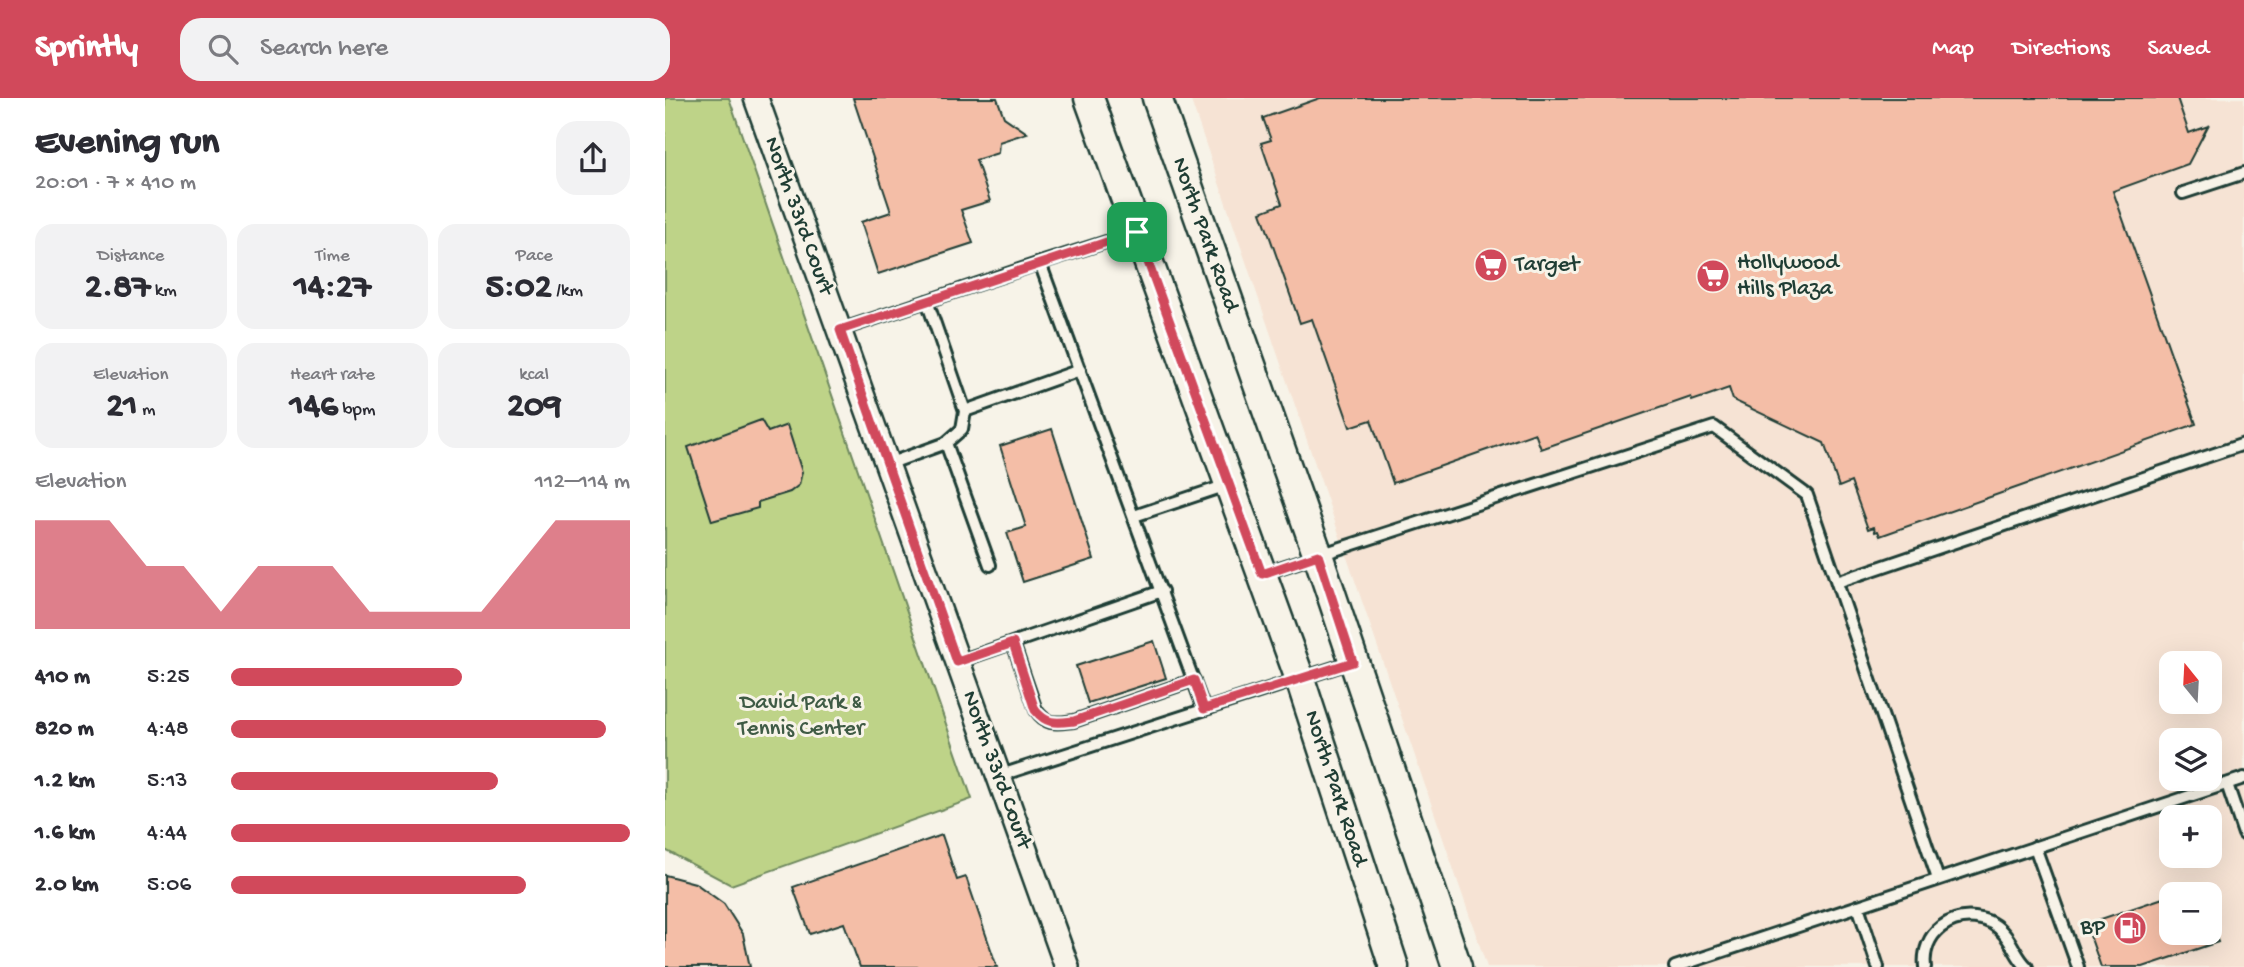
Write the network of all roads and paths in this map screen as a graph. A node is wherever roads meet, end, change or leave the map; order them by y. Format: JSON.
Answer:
{"nodes":[{"id":1,"x":756,"y":98,"type":"edge"},
{"id":2,"x":1089,"y":98,"type":"edge"},
{"id":3,"x":1157,"y":98,"type":"edge"},
{"id":4,"x":2244,"y":173,"type":"edge"},
{"id":5,"x":2183,"y":193,"type":"dead end"},
{"id":6,"x":1137,"y":232,"type":"junction"},
{"id":7,"x":1040,"y":263,"type":"junction"},
{"id":8,"x":927,"y":302,"type":"junction"},
{"id":9,"x":840,"y":330,"type":"junction"},
{"id":10,"x":1080,"y":370,"type":"junction"},
{"id":11,"x":965,"y":411,"type":"junction"},
{"id":12,"x":946,"y":443,"type":"junction"},
{"id":13,"x":2244,"y":444,"type":"edge"},
{"id":14,"x":888,"y":464,"type":"junction"},
{"id":15,"x":1229,"y":484,"type":"junction"},
{"id":16,"x":1134,"y":516,"type":"junction"},
{"id":17,"x":1318,"y":555,"type":"junction"},
{"id":18,"x":991,"y":565,"type":"dead end"},
{"id":19,"x":1262,"y":574,"type":"junction"},
{"id":20,"x":1837,"y":582,"type":"junction"},
{"id":21,"x":1162,"y":591,"type":"junction"},
{"id":22,"x":1013,"y":643,"type":"junction"},
{"id":23,"x":957,"y":662,"type":"junction"},
{"id":24,"x":1353,"y":662,"type":"junction"},
{"id":25,"x":1300,"y":679,"type":"junction"},
{"id":26,"x":1194,"y":680,"type":"junction"},
{"id":27,"x":1204,"y":709,"type":"junction"},
{"id":28,"x":998,"y":776,"type":"junction"},
{"id":29,"x":2244,"y":778,"type":"edge"},
{"id":30,"x":2227,"y":784,"type":"junction"},
{"id":31,"x":2244,"y":834,"type":"edge"},
{"id":32,"x":2035,"y":847,"type":"junction"},
{"id":33,"x":1938,"y":879,"type":"junction"},
{"id":34,"x":1858,"y":906,"type":"junction"},
{"id":35,"x":1067,"y":967,"type":"edge"},
{"id":36,"x":1394,"y":967,"type":"edge"},
{"id":37,"x":1457,"y":967,"type":"edge"},
{"id":38,"x":1675,"y":967,"type":"edge"},
{"id":39,"x":1878,"y":967,"type":"edge"},
{"id":40,"x":1925,"y":967,"type":"edge"},
{"id":41,"x":2027,"y":967,"type":"edge"},
{"id":42,"x":2078,"y":967,"type":"edge"}],
"edges":[{"from":1,"to":9,"type":"street","name":"North 33rd Court"},
{"from":2,"to":6,"type":"street","name":"North Park Road"},
{"from":3,"to":17,"type":"street","name":"North Park Road"},
{"from":4,"to":5,"type":"lane"},
{"from":6,"to":7,"type":"lane"},
{"from":6,"to":15,"type":"street","name":"North Park Road"},
{"from":7,"to":8,"type":"lane"},
{"from":7,"to":10,"type":"lane"},
{"from":8,"to":9,"type":"lane"},
{"from":8,"to":11,"type":"lane"},
{"from":9,"to":14,"type":"street","name":"North 33rd Court"},
{"from":10,"to":11,"type":"lane"},
{"from":10,"to":16,"type":"lane"},
{"from":11,"to":12,"type":"lane"},
{"from":12,"to":14,"type":"lane"},
{"from":12,"to":18,"type":"lane"},
{"from":13,"to":20,"type":"lane"},
{"from":14,"to":23,"type":"street","name":"North 33rd Court"},
{"from":15,"to":16,"type":"lane"},
{"from":15,"to":19,"type":"street","name":"North Park Road"},
{"from":16,"to":21,"type":"lane"},
{"from":17,"to":19,"type":"lane"},
{"from":17,"to":20,"type":"lane"},
{"from":17,"to":24,"type":"street","name":"North Park Road"},
{"from":19,"to":25,"type":"street","name":"North Park Road"},
{"from":20,"to":33,"type":"lane"},
{"from":21,"to":22,"type":"lane"},
{"from":21,"to":26,"type":"lane"},
{"from":22,"to":23,"type":"lane"},
{"from":22,"to":26,"type":"lane"},
{"from":23,"to":28,"type":"street","name":"North 33rd Court"},
{"from":24,"to":25,"type":"lane"},
{"from":24,"to":37,"type":"street","name":"North Park Road"},
{"from":25,"to":27,"type":"lane"},
{"from":25,"to":36,"type":"street","name":"North Park Road"},
{"from":26,"to":27,"type":"lane"},
{"from":27,"to":28,"type":"lane"},
{"from":28,"to":35,"type":"street","name":"North 33rd Court"},
{"from":29,"to":30,"type":"lane"},
{"from":30,"to":31,"type":"lane"},
{"from":30,"to":32,"type":"lane"},
{"from":32,"to":33,"type":"lane"},
{"from":32,"to":42,"type":"lane"},
{"from":33,"to":34,"type":"lane"},
{"from":34,"to":38,"type":"lane"},
{"from":34,"to":39,"type":"lane"},
{"from":40,"to":41,"type":"lane"}]}
